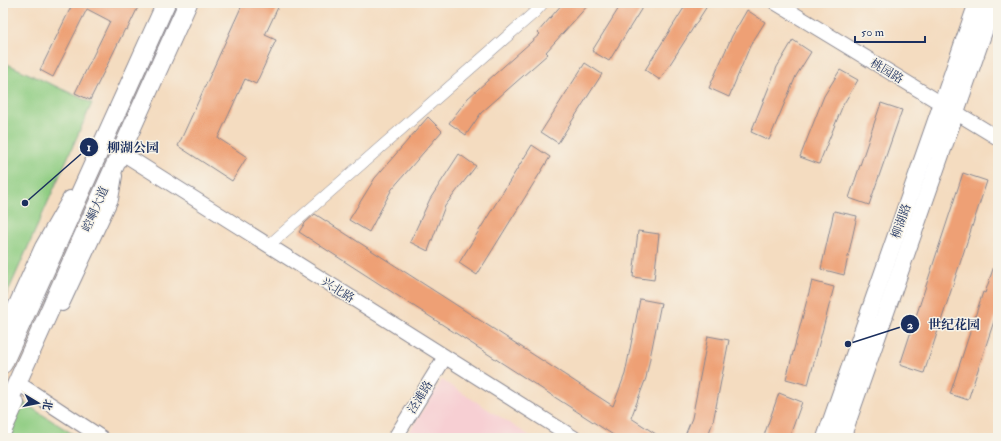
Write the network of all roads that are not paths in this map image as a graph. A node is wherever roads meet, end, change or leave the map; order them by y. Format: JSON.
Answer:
{"nodes":[{"id":1,"x":166,"y":3,"type":"edge"},
{"id":2,"x":188,"y":3,"type":"edge"},
{"id":3,"x":543,"y":3,"type":"edge"},
{"id":4,"x":776,"y":3,"type":"edge"},
{"id":5,"x":977,"y":3,"type":"edge"},
{"id":6,"x":994,"y":3,"type":"edge"},
{"id":7,"x":942,"y":104,"type":"junction"},
{"id":8,"x":956,"y":112,"type":"junction"},
{"id":9,"x":998,"y":138,"type":"edge"},
{"id":10,"x":103,"y":141,"type":"junction"},
{"id":11,"x":120,"y":153,"type":"junction"},
{"id":12,"x":268,"y":246,"type":"junction"},
{"id":13,"x":3,"y":333,"type":"edge"},
{"id":14,"x":445,"y":357,"type":"junction"},
{"id":15,"x":3,"y":364,"type":"edge"},
{"id":16,"x":24,"y":387,"type":"junction"},
{"id":17,"x":3,"y":414,"type":"edge"},
{"id":18,"x":3,"y":434,"type":"edge"},
{"id":19,"x":102,"y":438,"type":"edge"},
{"id":20,"x":395,"y":438,"type":"edge"},
{"id":21,"x":574,"y":438,"type":"edge"},
{"id":22,"x":824,"y":438,"type":"edge"},
{"id":23,"x":842,"y":438,"type":"edge"}],
"edges":[{"from":1,"to":10,"type":"main road","name":"崆峒大道"},
{"from":2,"to":11,"type":"main road","name":"崆峒大道"},
{"from":3,"to":12,"type":"street"},
{"from":4,"to":7,"type":"street","name":"桃园路"},
{"from":5,"to":7,"type":"main road","name":"柳湖路"},
{"from":6,"to":8,"type":"main road","name":"柳湖路"},
{"from":7,"to":8,"type":"street","name":"桃园路"},
{"from":7,"to":22,"type":"main road","name":"柳湖路"},
{"from":8,"to":9,"type":"street","name":"桃园路"},
{"from":8,"to":23,"type":"main road","name":"柳湖路"},
{"from":10,"to":11,"type":"street","name":"兴北路"},
{"from":10,"to":13,"type":"street"},
{"from":10,"to":15,"type":"main road","name":"崆峒大道"},
{"from":11,"to":12,"type":"street","name":"兴北路"},
{"from":11,"to":16,"type":"street"},
{"from":11,"to":17,"type":"main road","name":"崆峒大道"},
{"from":12,"to":14,"type":"street","name":"兴北路"},
{"from":14,"to":20,"type":"street","name":"泾滩路"},
{"from":14,"to":21,"type":"street","name":"兴北路"},
{"from":16,"to":18,"type":"street"},
{"from":16,"to":19,"type":"street"}]}
